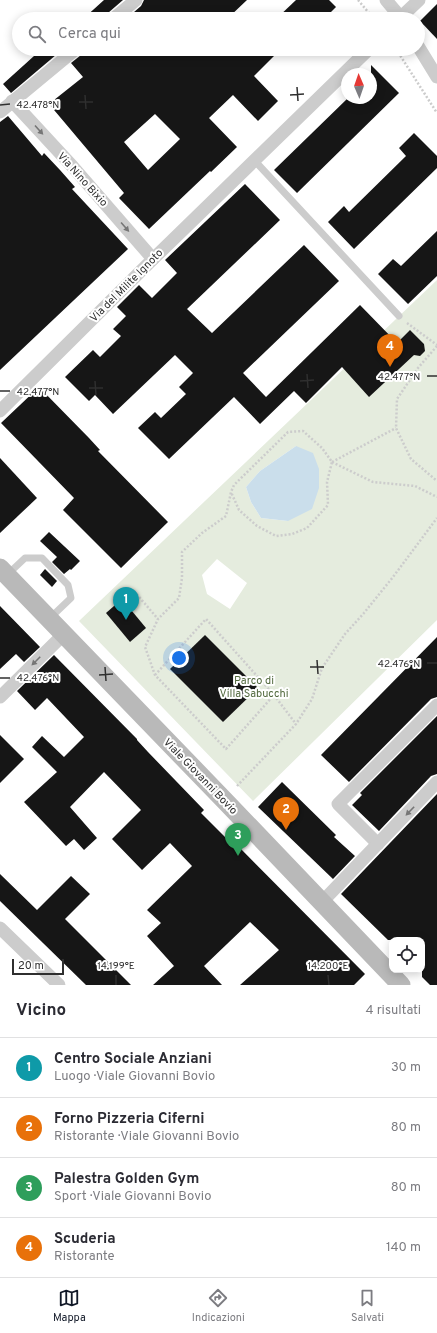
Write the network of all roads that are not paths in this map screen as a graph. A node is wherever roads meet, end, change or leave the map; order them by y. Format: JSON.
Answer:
{"nodes":[{"id":1,"x":136,"y":0,"type":"edge"},
{"id":2,"x":386,"y":0,"type":"edge"},
{"id":3,"x":419,"y":0,"type":"edge"},
{"id":4,"x":121,"y":12,"type":"edge"},
{"id":5,"x":395,"y":12,"type":"edge"},
{"id":6,"x":406,"y":12,"type":"edge"},
{"id":7,"x":67,"y":56,"type":"edge"},
{"id":8,"x":362,"y":56,"type":"edge"},
{"id":9,"x":424,"y":56,"type":"edge"},
{"id":10,"x":437,"y":77,"type":"edge"},
{"id":11,"x":12,"y":101,"type":"junction"},
{"id":12,"x":0,"y":112,"type":"edge"},
{"id":13,"x":254,"y":160,"type":"junction"},
{"id":14,"x":153,"y":258,"type":"junction"},
{"id":15,"x":399,"y":316,"type":"road end"},
{"id":16,"x":0,"y":411,"type":"edge"},
{"id":17,"x":4,"y":572,"type":"edge"},
{"id":18,"x":49,"y":619,"type":"junction"},
{"id":19,"x":64,"y":634,"type":"junction"},
{"id":20,"x":0,"y":697,"type":"edge"},
{"id":21,"x":437,"y":705,"type":"edge"},
{"id":22,"x":437,"y":782,"type":"edge"},
{"id":23,"x":378,"y":844,"type":"junction"},
{"id":24,"x":322,"y":902,"type":"junction"},
{"id":25,"x":0,"y":928,"type":"edge"},
{"id":26,"x":59,"y":985,"type":"edge"},
{"id":27,"x":401,"y":985,"type":"edge"}],
"edges":[{"from":1,"to":4,"type":"street"},
{"from":2,"to":5,"type":"street"},
{"from":3,"to":6,"type":"street"},
{"from":7,"to":11,"type":"street"},
{"from":8,"to":13,"type":"street","name":"Via del Milite Ignoto"},
{"from":9,"to":10,"type":"street"},
{"from":11,"to":12,"type":"street"},
{"from":11,"to":14,"type":"street","name":"Via Nino Bixio","one_way":true},
{"from":13,"to":14,"type":"street","name":"Via del Milite Ignoto"},
{"from":13,"to":15,"type":"lane"},
{"from":14,"to":16,"type":"street","name":"Via del Milite Ignoto"},
{"from":17,"to":18,"type":"main road","name":"Viale Giovanni Bovio"},
{"from":17,"to":18,"type":"lane"},
{"from":18,"to":19,"type":"main road","name":"Viale Giovanni Bovio"},
{"from":19,"to":20,"type":"street","one_way":true},
{"from":19,"to":24,"type":"main road","name":"Viale Giovanni Bovio"},
{"from":21,"to":23,"type":"street"},
{"from":22,"to":23,"type":"street","one_way":true},
{"from":23,"to":24,"type":"street"},
{"from":24,"to":27,"type":"main road","name":"Viale Giovanni Bovio"},
{"from":25,"to":26,"type":"street"}]}
